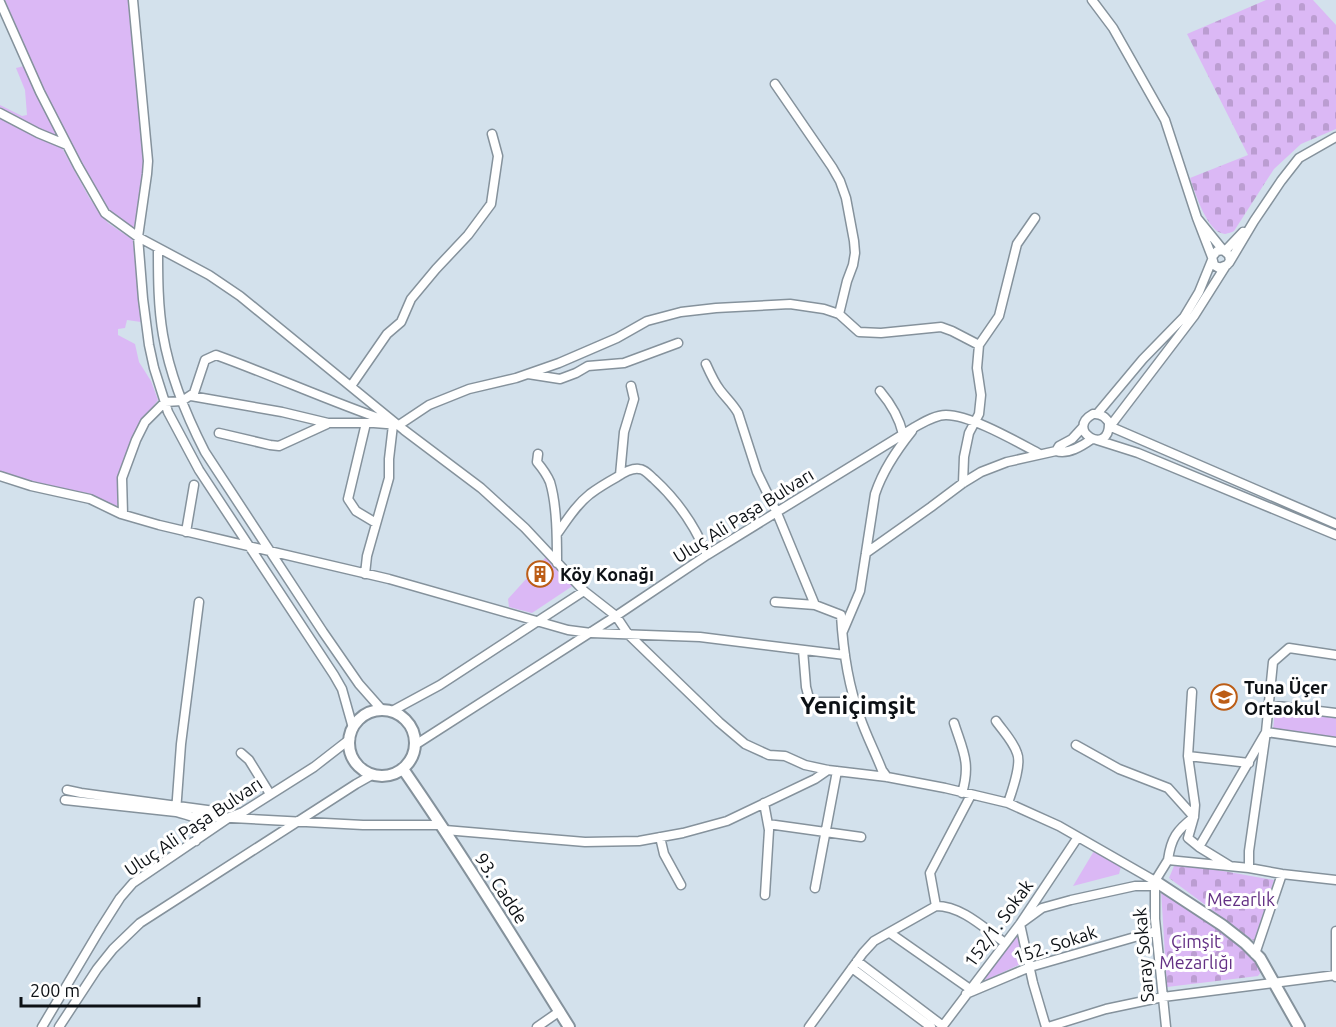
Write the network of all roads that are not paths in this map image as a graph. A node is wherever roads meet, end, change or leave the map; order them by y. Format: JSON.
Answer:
{"nodes":[{"id":1,"x":133,"y":0,"type":"edge"},
{"id":2,"x":1092,"y":0,"type":"edge"},
{"id":3,"x":0,"y":2,"type":"edge"},
{"id":4,"x":775,"y":84,"type":"dead end"},
{"id":5,"x":0,"y":113,"type":"edge"},
{"id":6,"x":492,"y":134,"type":"dead end"},
{"id":7,"x":1336,"y":137,"type":"edge"},
{"id":8,"x":67,"y":145,"type":"junction"},
{"id":9,"x":1035,"y":218,"type":"dead end"},
{"id":10,"x":1197,"y":218,"type":"junction"},
{"id":11,"x":1254,"y":220,"type":"junction"},
{"id":12,"x":138,"y":237,"type":"junction"},
{"id":13,"x":158,"y":248,"type":"junction"},
{"id":14,"x":1224,"y":251,"type":"junction"},
{"id":15,"x":1212,"y":258,"type":"junction"},
{"id":16,"x":1227,"y":265,"type":"junction"},
{"id":17,"x":839,"y":314,"type":"junction"},
{"id":18,"x":678,"y":343,"type":"dead end"},
{"id":19,"x":979,"y":345,"type":"junction"},
{"id":20,"x":706,"y":364,"type":"dead end"},
{"id":21,"x":528,"y":374,"type":"junction"},
{"id":22,"x":351,"y":386,"type":"junction"},
{"id":23,"x":631,"y":386,"type":"dead end"},
{"id":24,"x":880,"y":390,"type":"dead end"},
{"id":25,"x":191,"y":396,"type":"junction"},
{"id":26,"x":182,"y":401,"type":"junction"},
{"id":27,"x":165,"y":402,"type":"junction"},
{"id":28,"x":1097,"y":414,"type":"junction"},
{"id":29,"x":975,"y":422,"type":"junction"},
{"id":30,"x":328,"y":423,"type":"junction"},
{"id":31,"x":366,"y":423,"type":"junction"},
{"id":32,"x":396,"y":425,"type":"junction"},
{"id":33,"x":1110,"y":425,"type":"junction"},
{"id":34,"x":1083,"y":426,"type":"junction"},
{"id":35,"x":915,"y":427,"type":"junction"},
{"id":36,"x":219,"y":433,"type":"dead end"},
{"id":37,"x":903,"y":434,"type":"junction"},
{"id":38,"x":1094,"y":440,"type":"junction"},
{"id":39,"x":1056,"y":451,"type":"junction"},
{"id":40,"x":538,"y":454,"type":"dead end"},
{"id":41,"x":1040,"y":454,"type":"junction"},
{"id":42,"x":620,"y":476,"type":"junction"},
{"id":43,"x":0,"y":477,"type":"edge"},
{"id":44,"x":963,"y":483,"type":"junction"},
{"id":45,"x":194,"y":485,"type":"dead end"},
{"id":46,"x":777,"y":513,"type":"junction"},
{"id":47,"x":123,"y":514,"type":"junction"},
{"id":48,"x":376,"y":523,"type":"junction"},
{"id":49,"x":1336,"y":524,"type":"edge"},
{"id":50,"x":186,"y":532,"type":"junction"},
{"id":51,"x":557,"y":534,"type":"junction"},
{"id":52,"x":1336,"y":535,"type":"edge"},
{"id":53,"x":249,"y":546,"type":"junction"},
{"id":54,"x":270,"y":552,"type":"junction"},
{"id":55,"x":866,"y":553,"type":"junction"},
{"id":56,"x":706,"y":555,"type":"junction"},
{"id":57,"x":557,"y":563,"type":"junction"},
{"id":58,"x":365,"y":574,"type":"junction"},
{"id":59,"x":584,"y":591,"type":"junction"},
{"id":60,"x":199,"y":602,"type":"dead end"},
{"id":61,"x":775,"y":602,"type":"dead end"},
{"id":62,"x":815,"y":605,"type":"junction"},
{"id":63,"x":616,"y":616,"type":"junction"},
{"id":64,"x":538,"y":621,"type":"junction"},
{"id":65,"x":591,"y":633,"type":"junction"},
{"id":66,"x":628,"y":634,"type":"junction"},
{"id":67,"x":842,"y":634,"type":"junction"},
{"id":68,"x":803,"y":650,"type":"junction"},
{"id":69,"x":845,"y":655,"type":"junction"},
{"id":70,"x":1336,"y":655,"type":"edge"},
{"id":71,"x":1192,"y":692,"type":"dead end"},
{"id":72,"x":855,"y":702,"type":"junction"},
{"id":73,"x":1269,"y":705,"type":"junction"},
{"id":74,"x":387,"y":711,"type":"junction"},
{"id":75,"x":1336,"y":713,"type":"edge"},
{"id":76,"x":996,"y":721,"type":"dead end"},
{"id":77,"x":954,"y":723,"type":"dead end"},
{"id":78,"x":1266,"y":732,"type":"junction"},
{"id":79,"x":351,"y":733,"type":"junction"},
{"id":80,"x":1336,"y":742,"type":"edge"},
{"id":81,"x":1076,"y":745,"type":"dead end"},
{"id":82,"x":415,"y":746,"type":"junction"},
{"id":83,"x":242,"y":753,"type":"dead end"},
{"id":84,"x":1188,"y":756,"type":"junction"},
{"id":85,"x":1249,"y":763,"type":"junction"},
{"id":86,"x":403,"y":769,"type":"junction"},
{"id":87,"x":832,"y":770,"type":"junction"},
{"id":88,"x":372,"y":775,"type":"junction"},
{"id":89,"x":887,"y":777,"type":"junction"},
{"id":90,"x":68,"y":790,"type":"dead end"},
{"id":91,"x":270,"y":794,"type":"junction"},
{"id":92,"x":967,"y":794,"type":"junction"},
{"id":93,"x":65,"y":800,"type":"dead end"},
{"id":94,"x":764,"y":803,"type":"junction"},
{"id":95,"x":1008,"y":803,"type":"junction"},
{"id":96,"x":176,"y":809,"type":"junction"},
{"id":97,"x":243,"y":812,"type":"junction"},
{"id":98,"x":194,"y":816,"type":"junction"},
{"id":99,"x":1194,"y":816,"type":"junction"},
{"id":100,"x":230,"y":817,"type":"junction"},
{"id":101,"x":298,"y":822,"type":"junction"},
{"id":102,"x":768,"y":824,"type":"junction"},
{"id":103,"x":443,"y":828,"type":"junction"},
{"id":104,"x":825,"y":832,"type":"junction"},
{"id":105,"x":660,"y":837,"type":"junction"},
{"id":106,"x":861,"y":837,"type":"dead end"},
{"id":107,"x":1078,"y":837,"type":"junction"},
{"id":108,"x":196,"y":841,"type":"junction"},
{"id":109,"x":1199,"y":847,"type":"junction"},
{"id":110,"x":1168,"y":860,"type":"junction"},
{"id":111,"x":1230,"y":866,"type":"junction"},
{"id":112,"x":1249,"y":868,"type":"junction"},
{"id":113,"x":1282,"y":874,"type":"junction"},
{"id":114,"x":1336,"y":880,"type":"edge"},
{"id":115,"x":1155,"y":884,"type":"junction"},
{"id":116,"x":681,"y":885,"type":"dead end"},
{"id":117,"x":815,"y":888,"type":"dead end"},
{"id":118,"x":765,"y":895,"type":"dead end"},
{"id":119,"x":936,"y":906,"type":"junction"},
{"id":120,"x":1020,"y":924,"type":"junction"},
{"id":121,"x":1156,"y":931,"type":"junction"},
{"id":122,"x":1336,"y":931,"type":"edge"},
{"id":123,"x":890,"y":933,"type":"junction"},
{"id":124,"x":1005,"y":943,"type":"junction"},
{"id":125,"x":1255,"y":954,"type":"junction"},
{"id":126,"x":855,"y":964,"type":"junction"},
{"id":127,"x":1030,"y":967,"type":"junction"},
{"id":128,"x":1336,"y":976,"type":"edge"},
{"id":129,"x":1273,"y":982,"type":"junction"},
{"id":130,"x":968,"y":991,"type":"junction"},
{"id":131,"x":1163,"y":997,"type":"junction"},
{"id":132,"x":560,"y":1011,"type":"junction"},
{"id":133,"x":945,"y":1025,"type":"edge"},
{"id":134,"x":42,"y":1027,"type":"edge"},
{"id":135,"x":59,"y":1027,"type":"edge"},
{"id":136,"x":537,"y":1027,"type":"edge"},
{"id":137,"x":569,"y":1027,"type":"edge"},
{"id":138,"x":809,"y":1027,"type":"edge"},
{"id":139,"x":931,"y":1027,"type":"edge"},
{"id":140,"x":1047,"y":1027,"type":"edge"},
{"id":141,"x":1166,"y":1027,"type":"edge"},
{"id":142,"x":1299,"y":1027,"type":"edge"}],
"edges":[{"from":1,"to":12,"type":"street"},
{"from":2,"to":10,"type":"street"},
{"from":3,"to":8,"type":"street"},
{"from":4,"to":17,"type":"street"},
{"from":5,"to":8,"type":"street"},
{"from":6,"to":22,"type":"street"},
{"from":7,"to":11,"type":"street"},
{"from":8,"to":12,"type":"street"},
{"from":9,"to":19,"type":"street"},
{"from":10,"to":14,"type":"street"},
{"from":10,"to":15,"type":"street"},
{"from":11,"to":14,"type":"street"},
{"from":11,"to":16,"type":"street"},
{"from":12,"to":13,"type":"street"},
{"from":12,"to":27,"type":"street"},
{"from":13,"to":22,"type":"street"},
{"from":13,"to":26,"type":"street"},
{"from":14,"to":15,"type":"street"},
{"from":14,"to":16,"type":"street"},
{"from":15,"to":16,"type":"street"},
{"from":15,"to":28,"type":"street"},
{"from":16,"to":33,"type":"street"},
{"from":17,"to":19,"type":"street"},
{"from":17,"to":21,"type":"street"},
{"from":18,"to":21,"type":"street"},
{"from":19,"to":29,"type":"street"},
{"from":20,"to":46,"type":"street"},
{"from":21,"to":32,"type":"street"},
{"from":22,"to":32,"type":"street"},
{"from":23,"to":42,"type":"street"},
{"from":24,"to":37,"type":"street"},
{"from":25,"to":26,"type":"street"},
{"from":25,"to":30,"type":"street"},
{"from":25,"to":32,"type":"street"},
{"from":26,"to":27,"type":"street"},
{"from":26,"to":54,"type":"street"},
{"from":27,"to":47,"type":"street"},
{"from":27,"to":53,"type":"street"},
{"from":28,"to":33,"type":"street"},
{"from":28,"to":34,"type":"street"},
{"from":29,"to":35,"type":"street","name":"Uluç Ali Paşa Bulvarı"},
{"from":29,"to":41,"type":"street","name":"Uluç Ali Paşa Bulvarı"},
{"from":29,"to":44,"type":"street"},
{"from":30,"to":31,"type":"street"},
{"from":30,"to":36,"type":"street"},
{"from":31,"to":32,"type":"street"},
{"from":31,"to":48,"type":"street"},
{"from":32,"to":48,"type":"street"},
{"from":32,"to":57,"type":"street"},
{"from":33,"to":38,"type":"street"},
{"from":33,"to":49,"type":"street"},
{"from":34,"to":38,"type":"street"},
{"from":34,"to":39,"type":"street"},
{"from":35,"to":37,"type":"street","name":"Uluç Ali Paşa Bulvarı"},
{"from":35,"to":55,"type":"street"},
{"from":37,"to":46,"type":"street","name":"Uluç Ali Paşa Bulvarı"},
{"from":38,"to":39,"type":"street"},
{"from":38,"to":52,"type":"street"},
{"from":39,"to":41,"type":"street"},
{"from":40,"to":51,"type":"street"},
{"from":41,"to":44,"type":"street"},
{"from":42,"to":51,"type":"street"},
{"from":42,"to":56,"type":"street"},
{"from":43,"to":47,"type":"street"},
{"from":44,"to":55,"type":"street"},
{"from":45,"to":50,"type":"street"},
{"from":46,"to":56,"type":"street","name":"Uluç Ali Paşa Bulvarı"},
{"from":46,"to":62,"type":"street"},
{"from":47,"to":50,"type":"street"},
{"from":48,"to":58,"type":"street"},
{"from":50,"to":53,"type":"street"},
{"from":51,"to":57,"type":"street"},
{"from":53,"to":54,"type":"street"},
{"from":53,"to":79,"type":"street"},
{"from":54,"to":58,"type":"street"},
{"from":54,"to":74,"type":"street"},
{"from":55,"to":67,"type":"street"},
{"from":56,"to":63,"type":"street","name":"Uluç Ali Paşa Bulvarı"},
{"from":57,"to":59,"type":"street"},
{"from":58,"to":64,"type":"street"},
{"from":59,"to":63,"type":"street"},
{"from":59,"to":64,"type":"street","name":"Uluç Ali Paşa Bulvarı"},
{"from":60,"to":96,"type":"street"},
{"from":61,"to":62,"type":"street"},
{"from":62,"to":67,"type":"street"},
{"from":63,"to":65,"type":"street","name":"Uluç Ali Paşa Bulvarı"},
{"from":63,"to":66,"type":"street"},
{"from":64,"to":65,"type":"street"},
{"from":64,"to":74,"type":"street","name":"Uluç Ali Paşa Bulvarı"},
{"from":65,"to":66,"type":"street"},
{"from":65,"to":82,"type":"street","name":"Uluç Ali Paşa Bulvarı"},
{"from":66,"to":68,"type":"street"},
{"from":66,"to":87,"type":"street"},
{"from":67,"to":69,"type":"street"},
{"from":68,"to":69,"type":"street"},
{"from":68,"to":72,"type":"street"},
{"from":69,"to":72,"type":"street"},
{"from":70,"to":73,"type":"street"},
{"from":71,"to":84,"type":"street"},
{"from":72,"to":89,"type":"street"},
{"from":73,"to":75,"type":"street"},
{"from":73,"to":78,"type":"street"},
{"from":74,"to":79,"type":"main road","name":"Uluç Ali Paşa Bulvarı"},
{"from":74,"to":82,"type":"main road"},
{"from":76,"to":95,"type":"street"},
{"from":77,"to":92,"type":"street"},
{"from":78,"to":80,"type":"street"},
{"from":78,"to":85,"type":"street"},
{"from":78,"to":112,"type":"street"},
{"from":79,"to":88,"type":"main road"},
{"from":79,"to":91,"type":"street","name":"Uluç Ali Paşa Bulvarı"},
{"from":81,"to":99,"type":"street"},
{"from":82,"to":86,"type":"main road","name":"Uluç Ali Paşa Bulvarı"},
{"from":83,"to":91,"type":"street"},
{"from":84,"to":85,"type":"street"},
{"from":84,"to":99,"type":"street"},
{"from":85,"to":109,"type":"street"},
{"from":86,"to":88,"type":"main road"},
{"from":86,"to":103,"type":"main road","name":"93. Cadde"},
{"from":87,"to":89,"type":"street"},
{"from":87,"to":94,"type":"street"},
{"from":87,"to":104,"type":"street"},
{"from":88,"to":101,"type":"street"},
{"from":89,"to":92,"type":"street"},
{"from":90,"to":96,"type":"street"},
{"from":91,"to":97,"type":"street","name":"Uluç Ali Paşa Bulvarı"},
{"from":92,"to":95,"type":"street"},
{"from":92,"to":119,"type":"street"},
{"from":93,"to":96,"type":"street"},
{"from":94,"to":102,"type":"street"},
{"from":94,"to":105,"type":"street"},
{"from":95,"to":107,"type":"street"},
{"from":96,"to":97,"type":"street"},
{"from":96,"to":98,"type":"street"},
{"from":97,"to":100,"type":"street","name":"Uluç Ali Paşa Bulvarı"},
{"from":98,"to":100,"type":"street"},
{"from":98,"to":108,"type":"street"},
{"from":99,"to":109,"type":"street"},
{"from":99,"to":110,"type":"street"},
{"from":100,"to":101,"type":"street"},
{"from":100,"to":108,"type":"street","name":"Uluç Ali Paşa Bulvarı"},
{"from":101,"to":103,"type":"street"},
{"from":101,"to":135,"type":"street"},
{"from":102,"to":104,"type":"street"},
{"from":102,"to":118,"type":"street"},
{"from":103,"to":105,"type":"street"},
{"from":103,"to":132,"type":"main road","name":"93. Cadde"},
{"from":104,"to":106,"type":"street"},
{"from":104,"to":117,"type":"street"},
{"from":105,"to":116,"type":"street"},
{"from":107,"to":115,"type":"street"},
{"from":107,"to":120,"type":"street","name":"152/1. Sokak"},
{"from":108,"to":134,"type":"street","name":"Uluç Ali Paşa Bulvarı"},
{"from":109,"to":111,"type":"street"},
{"from":110,"to":111,"type":"street"},
{"from":110,"to":115,"type":"street"},
{"from":111,"to":112,"type":"street"},
{"from":112,"to":113,"type":"street"},
{"from":113,"to":114,"type":"street"},
{"from":113,"to":125,"type":"street"},
{"from":115,"to":120,"type":"street"},
{"from":115,"to":121,"type":"street","name":"Saray Sokak"},
{"from":115,"to":125,"type":"main road"},
{"from":119,"to":123,"type":"street"},
{"from":119,"to":124,"type":"street"},
{"from":120,"to":124,"type":"street","name":"152/1. Sokak"},
{"from":120,"to":127,"type":"street"},
{"from":121,"to":127,"type":"street","name":"152. Sokak"},
{"from":121,"to":131,"type":"street","name":"Saray Sokak"},
{"from":122,"to":128,"type":"street"},
{"from":123,"to":126,"type":"street"},
{"from":123,"to":130,"type":"street"},
{"from":124,"to":130,"type":"street","name":"152/1. Sokak"},
{"from":125,"to":129,"type":"main road"},
{"from":126,"to":133,"type":"street"},
{"from":126,"to":138,"type":"street"},
{"from":126,"to":139,"type":"street"},
{"from":127,"to":130,"type":"street","name":"152. Sokak"},
{"from":127,"to":140,"type":"street"},
{"from":128,"to":129,"type":"street"},
{"from":129,"to":131,"type":"street"},
{"from":129,"to":142,"type":"main road"},
{"from":130,"to":133,"type":"street","name":"152/1. Sokak"},
{"from":131,"to":140,"type":"street"},
{"from":131,"to":141,"type":"street","name":"Saray Sokak"},
{"from":132,"to":136,"type":"street"},
{"from":132,"to":137,"type":"main road","name":"93. Cadde"}]}
